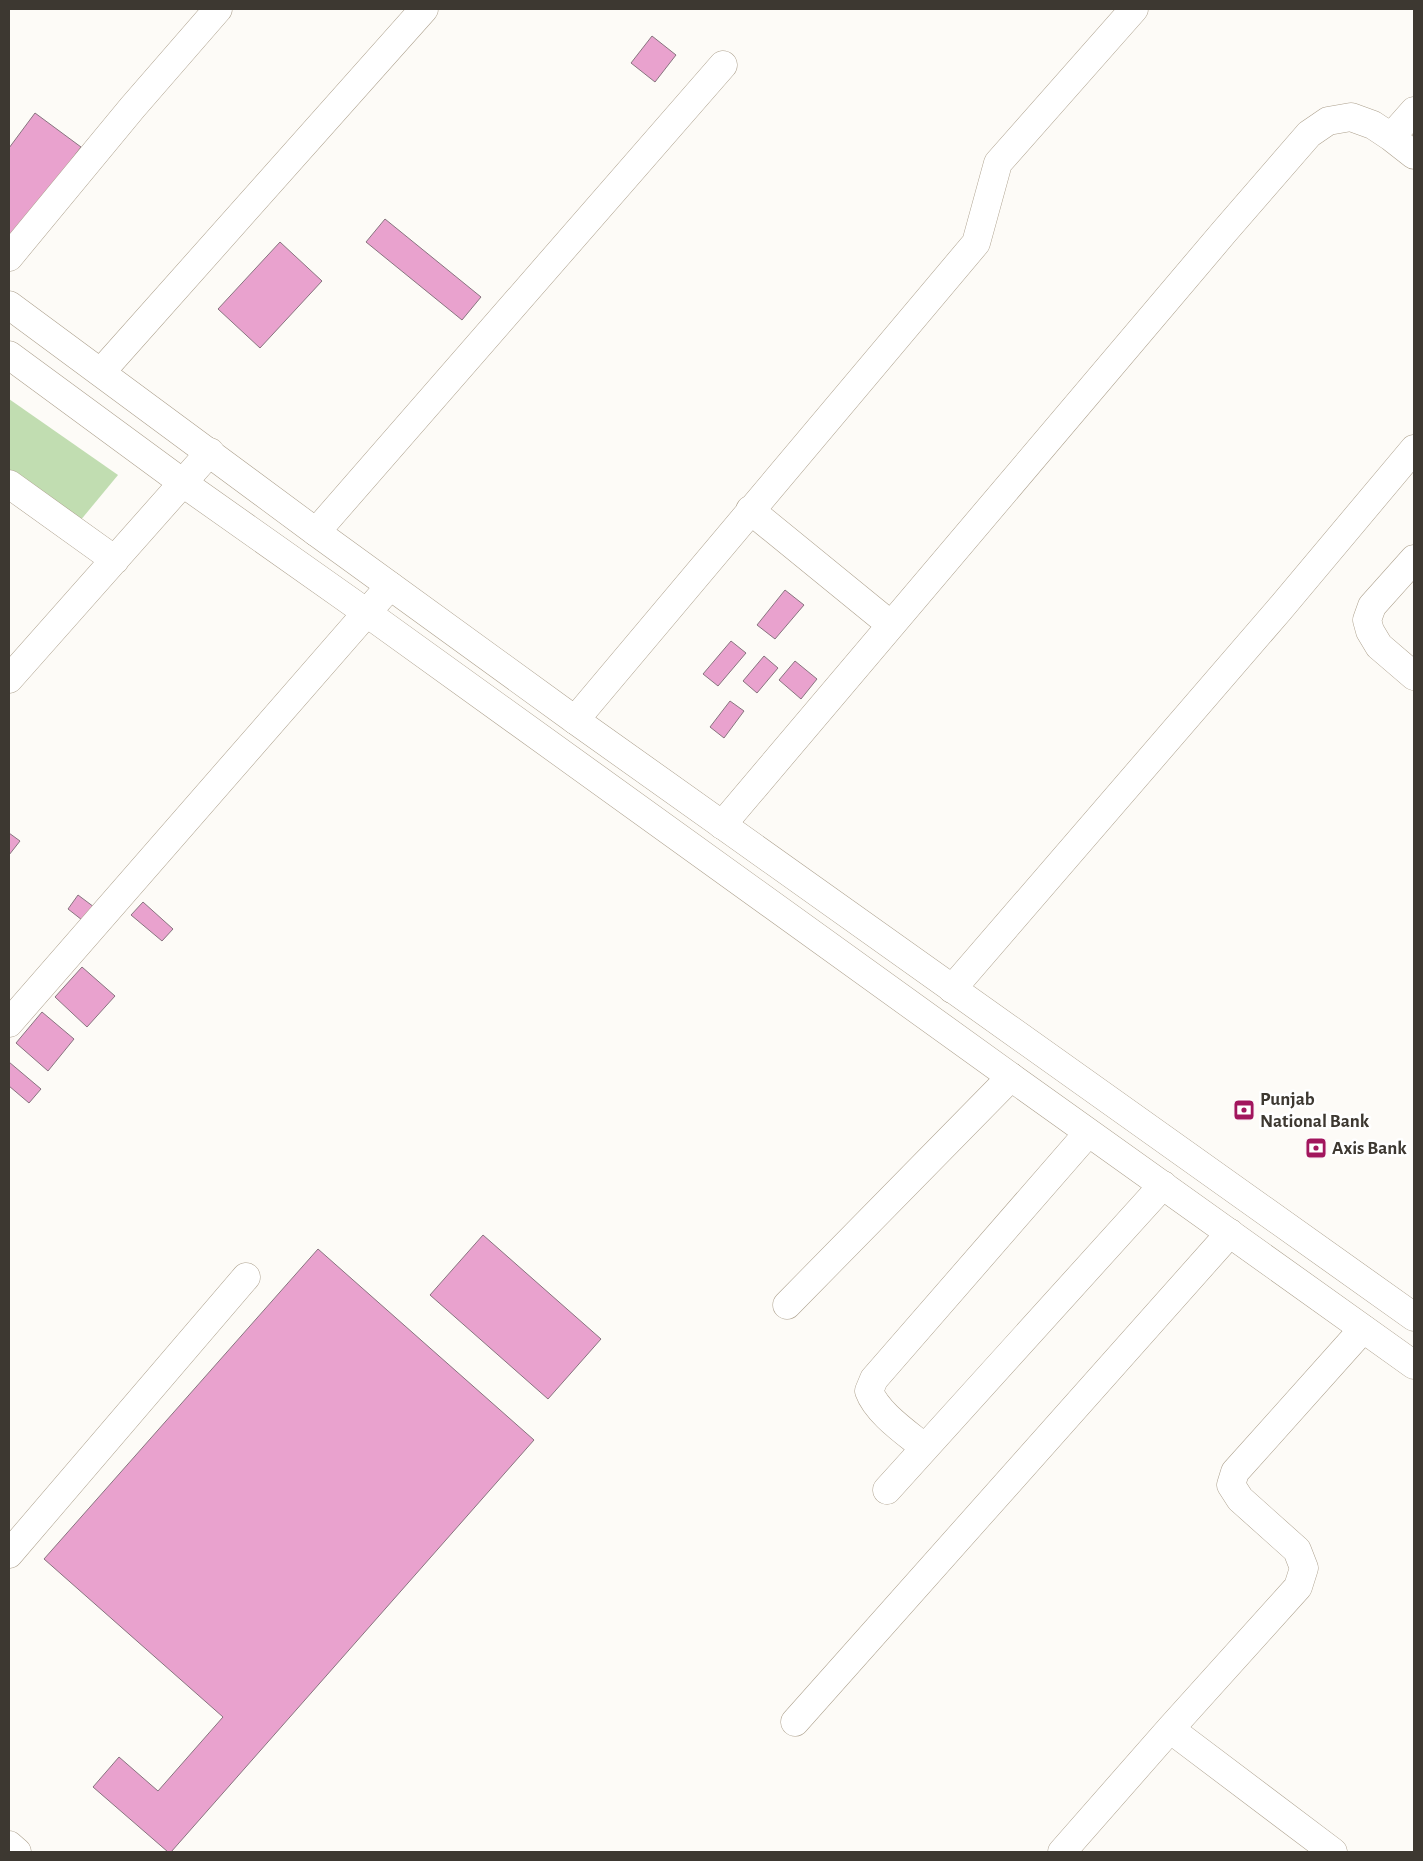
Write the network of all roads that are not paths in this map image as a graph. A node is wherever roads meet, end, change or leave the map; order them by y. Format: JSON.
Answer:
{"nodes":[{"id":1,"x":218,"y":9,"type":"edge"},
{"id":2,"x":424,"y":9,"type":"edge"},
{"id":3,"x":1134,"y":9,"type":"edge"},
{"id":4,"x":723,"y":66,"type":"dead end"},
{"id":5,"x":1414,"y":110,"type":"edge"},
{"id":6,"x":1391,"y":137,"type":"junction"},
{"id":7,"x":1414,"y":155,"type":"edge"},
{"id":8,"x":9,"y":257,"type":"edge"},
{"id":9,"x":9,"y":305,"type":"edge"},
{"id":10,"x":9,"y":355,"type":"edge"},
{"id":11,"x":101,"y":372,"type":"junction"},
{"id":12,"x":210,"y":452,"type":"junction"},
{"id":13,"x":1409,"y":466,"type":"edge"},
{"id":14,"x":183,"y":483,"type":"junction"},
{"id":15,"x":9,"y":484,"type":"edge"},
{"id":16,"x":750,"y":510,"type":"junction"},
{"id":17,"x":316,"y":532,"type":"junction"},
{"id":18,"x":1414,"y":559,"type":"edge"},
{"id":19,"x":115,"y":560,"type":"junction"},
{"id":20,"x":390,"y":586,"type":"junction"},
{"id":21,"x":367,"y":613,"type":"junction"},
{"id":22,"x":891,"y":625,"type":"junction"},
{"id":23,"x":1414,"y":676,"type":"edge"},
{"id":24,"x":9,"y":679,"type":"edge"},
{"id":25,"x":575,"y":720,"type":"junction"},
{"id":26,"x":722,"y":825,"type":"junction"},
{"id":27,"x":952,"y":990,"type":"junction"},
{"id":28,"x":9,"y":1023,"type":"edge"},
{"id":29,"x":1011,"y":1077,"type":"junction"},
{"id":30,"x":1088,"y":1133,"type":"junction"},
{"id":31,"x":1163,"y":1185,"type":"junction"},
{"id":32,"x":1230,"y":1233,"type":"junction"},
{"id":33,"x":246,"y":1277,"type":"dead end"},
{"id":34,"x":787,"y":1305,"type":"dead end"},
{"id":35,"x":1414,"y":1317,"type":"edge"},
{"id":36,"x":1363,"y":1330,"type":"junction"},
{"id":37,"x":1414,"y":1365,"type":"edge"},
{"id":38,"x":925,"y":1448,"type":"junction"},
{"id":39,"x":887,"y":1490,"type":"dead end"},
{"id":40,"x":9,"y":1554,"type":"edge"},
{"id":41,"x":795,"y":1722,"type":"dead end"},
{"id":42,"x":1170,"y":1729,"type":"junction"},
{"id":43,"x":9,"y":1845,"type":"edge"},
{"id":44,"x":17,"y":1852,"type":"edge"},
{"id":45,"x":1062,"y":1852,"type":"edge"},
{"id":46,"x":1334,"y":1852,"type":"edge"}],
"edges":[{"from":1,"to":8,"type":"street"},
{"from":2,"to":11,"type":"street"},
{"from":3,"to":16,"type":"street"},
{"from":4,"to":17,"type":"street"},
{"from":5,"to":6,"type":"street"},
{"from":6,"to":7,"type":"street"},
{"from":6,"to":22,"type":"street"},
{"from":9,"to":11,"type":"street"},
{"from":10,"to":14,"type":"street"},
{"from":11,"to":12,"type":"street"},
{"from":12,"to":14,"type":"street"},
{"from":12,"to":17,"type":"street"},
{"from":13,"to":27,"type":"street"},
{"from":14,"to":19,"type":"street"},
{"from":14,"to":21,"type":"street"},
{"from":15,"to":19,"type":"street"},
{"from":16,"to":22,"type":"street"},
{"from":16,"to":25,"type":"street"},
{"from":17,"to":20,"type":"street"},
{"from":18,"to":23,"type":"street"},
{"from":19,"to":24,"type":"street"},
{"from":20,"to":21,"type":"street"},
{"from":20,"to":25,"type":"street"},
{"from":21,"to":28,"type":"street"},
{"from":21,"to":29,"type":"street"},
{"from":22,"to":26,"type":"street"},
{"from":25,"to":26,"type":"street"},
{"from":26,"to":27,"type":"street"},
{"from":27,"to":35,"type":"street"},
{"from":29,"to":30,"type":"street"},
{"from":29,"to":34,"type":"street"},
{"from":30,"to":31,"type":"street"},
{"from":30,"to":38,"type":"street"},
{"from":31,"to":32,"type":"street"},
{"from":31,"to":38,"type":"street"},
{"from":32,"to":36,"type":"street"},
{"from":32,"to":41,"type":"street"},
{"from":33,"to":40,"type":"street"},
{"from":36,"to":37,"type":"street"},
{"from":36,"to":42,"type":"street"},
{"from":38,"to":39,"type":"street"},
{"from":42,"to":45,"type":"street"},
{"from":42,"to":46,"type":"street"},
{"from":43,"to":44,"type":"street"}]}
